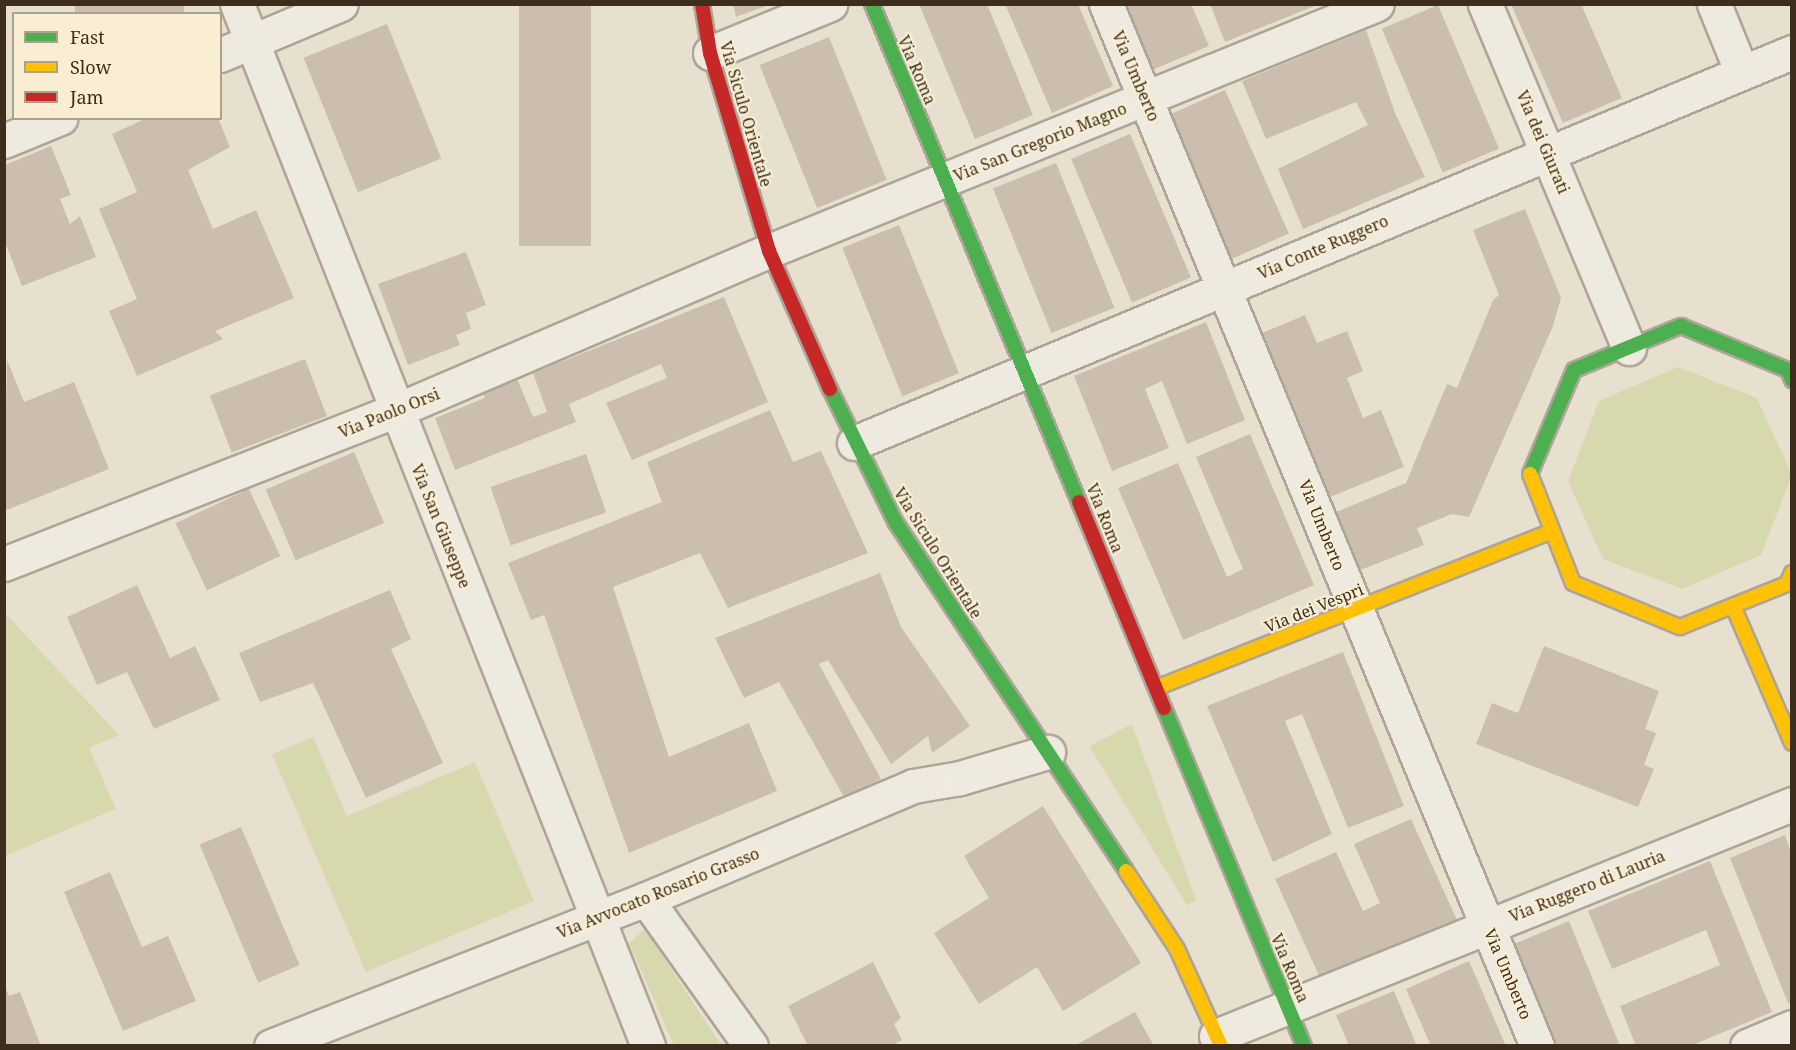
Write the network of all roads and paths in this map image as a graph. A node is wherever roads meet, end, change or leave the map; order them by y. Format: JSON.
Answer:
{"nodes":[{"id":1,"x":237,"y":4,"type":"edge"},
{"id":2,"x":341,"y":4,"type":"edge"},
{"id":3,"x":702,"y":4,"type":"edge"},
{"id":4,"x":830,"y":4,"type":"edge"},
{"id":5,"x":872,"y":4,"type":"edge"},
{"id":6,"x":1106,"y":4,"type":"edge"},
{"id":7,"x":1377,"y":4,"type":"edge"},
{"id":8,"x":1485,"y":4,"type":"edge"},
{"id":9,"x":1714,"y":4,"type":"edge"},
{"id":10,"x":252,"y":43,"type":"junction"},
{"id":11,"x":1791,"y":52,"type":"edge"},
{"id":12,"x":710,"y":53,"type":"junction"},
{"id":13,"x":222,"y":54,"type":"edge"},
{"id":14,"x":1742,"y":73,"type":"junction"},
{"id":15,"x":1146,"y":99,"type":"junction"},
{"id":16,"x":55,"y":120,"type":"edge"},
{"id":17,"x":4,"y":141,"type":"edge"},
{"id":18,"x":1547,"y":153,"type":"junction"},
{"id":19,"x":946,"y":181,"type":"junction"},
{"id":20,"x":770,"y":251,"type":"junction"},
{"id":21,"x":1225,"y":288,"type":"junction"},
{"id":22,"x":1629,"y":348,"type":"junction"},
{"id":23,"x":1027,"y":371,"type":"junction"},
{"id":24,"x":1791,"y":380,"type":"edge"},
{"id":25,"x":395,"y":411,"type":"junction"},
{"id":26,"x":854,"y":443,"type":"junction"},
{"id":27,"x":1552,"y":531,"type":"junction"},
{"id":28,"x":4,"y":564,"type":"edge"},
{"id":29,"x":1791,"y":573,"type":"edge"},
{"id":30,"x":1733,"y":606,"type":"junction"},
{"id":31,"x":1356,"y":609,"type":"junction"},
{"id":32,"x":1156,"y":688,"type":"junction"},
{"id":33,"x":1791,"y":742,"type":"edge"},
{"id":34,"x":1048,"y":752,"type":"junction"},
{"id":35,"x":1791,"y":804,"type":"edge"},
{"id":36,"x":646,"y":899,"type":"junction"},
{"id":37,"x":597,"y":918,"type":"junction"},
{"id":38,"x":1488,"y":926,"type":"junction"},
{"id":39,"x":1288,"y":1007,"type":"junction"},
{"id":40,"x":1791,"y":1027,"type":"edge"},
{"id":41,"x":1219,"y":1041,"type":"edge"},
{"id":42,"x":271,"y":1046,"type":"edge"},
{"id":43,"x":648,"y":1046,"type":"edge"},
{"id":44,"x":751,"y":1046,"type":"edge"},
{"id":45,"x":1304,"y":1046,"type":"edge"},
{"id":46,"x":1537,"y":1046,"type":"edge"},
{"id":47,"x":1747,"y":1046,"type":"edge"}],
"edges":[{"from":1,"to":10,"type":"street","name":"Via San Giuseppe"},
{"from":2,"to":10,"type":"street"},
{"from":3,"to":12,"type":"street","name":"Via Siculo Orientale"},
{"from":4,"to":12,"type":"street"},
{"from":5,"to":19,"type":"street","name":"Via Roma"},
{"from":6,"to":15,"type":"street","name":"Via Umberto"},
{"from":7,"to":15,"type":"street","name":"Via San Gregorio Magno"},
{"from":8,"to":18,"type":"street","name":"Via dei Giurati"},
{"from":9,"to":14,"type":"street"},
{"from":10,"to":13,"type":"street"},
{"from":10,"to":25,"type":"street","name":"Via San Giuseppe"},
{"from":11,"to":14,"type":"street","name":"Via Conte Ruggero"},
{"from":12,"to":20,"type":"street","name":"Via Siculo Orientale"},
{"from":14,"to":18,"type":"street","name":"Via Conte Ruggero"},
{"from":15,"to":19,"type":"street","name":"Via San Gregorio Magno"},
{"from":15,"to":21,"type":"street","name":"Via Umberto"},
{"from":16,"to":17,"type":"street"},
{"from":18,"to":21,"type":"street","name":"Via Conte Ruggero"},
{"from":18,"to":22,"type":"street","name":"Via dei Giurati"},
{"from":19,"to":20,"type":"street","name":"Via San Gregorio Magno"},
{"from":19,"to":23,"type":"street","name":"Via Roma"},
{"from":20,"to":25,"type":"street","name":"Via Paolo Orsi"},
{"from":20,"to":26,"type":"street","name":"Via Siculo Orientale"},
{"from":21,"to":23,"type":"street","name":"Via Conte Ruggero"},
{"from":21,"to":31,"type":"street","name":"Via Umberto"},
{"from":22,"to":24,"type":"street"},
{"from":22,"to":27,"type":"street"},
{"from":23,"to":26,"type":"street","name":"Via Conte Ruggero"},
{"from":23,"to":32,"type":"street","name":"Via Roma"},
{"from":25,"to":28,"type":"street","name":"Via Paolo Orsi"},
{"from":25,"to":37,"type":"street","name":"Via San Giuseppe"},
{"from":26,"to":34,"type":"street","name":"Via Siculo Orientale"},
{"from":27,"to":30,"type":"street"},
{"from":27,"to":31,"type":"street","name":"Via dei Vespri"},
{"from":29,"to":30,"type":"street"},
{"from":30,"to":33,"type":"street"},
{"from":31,"to":32,"type":"street","name":"Via dei Vespri"},
{"from":31,"to":38,"type":"street","name":"Via Umberto"},
{"from":32,"to":39,"type":"street","name":"Via Roma"},
{"from":34,"to":36,"type":"street","name":"Via Avvocato Rosario Grasso"},
{"from":34,"to":41,"type":"street","name":"Via Siculo Orientale"},
{"from":35,"to":38,"type":"street","name":"Via Ruggero di Lauria"},
{"from":36,"to":37,"type":"street","name":"Via Avvocato Rosario Grasso"},
{"from":36,"to":44,"type":"street"},
{"from":37,"to":42,"type":"street","name":"Via Avvocato Rosario Grasso"},
{"from":37,"to":43,"type":"street","name":"Via San Giuseppe"},
{"from":38,"to":39,"type":"street","name":"Via Ruggero di Lauria"},
{"from":38,"to":46,"type":"street","name":"Via Umberto"},
{"from":39,"to":41,"type":"street","name":"Via Ruggero di Lauria"},
{"from":39,"to":45,"type":"street","name":"Via Roma"},
{"from":40,"to":47,"type":"street"}]}
